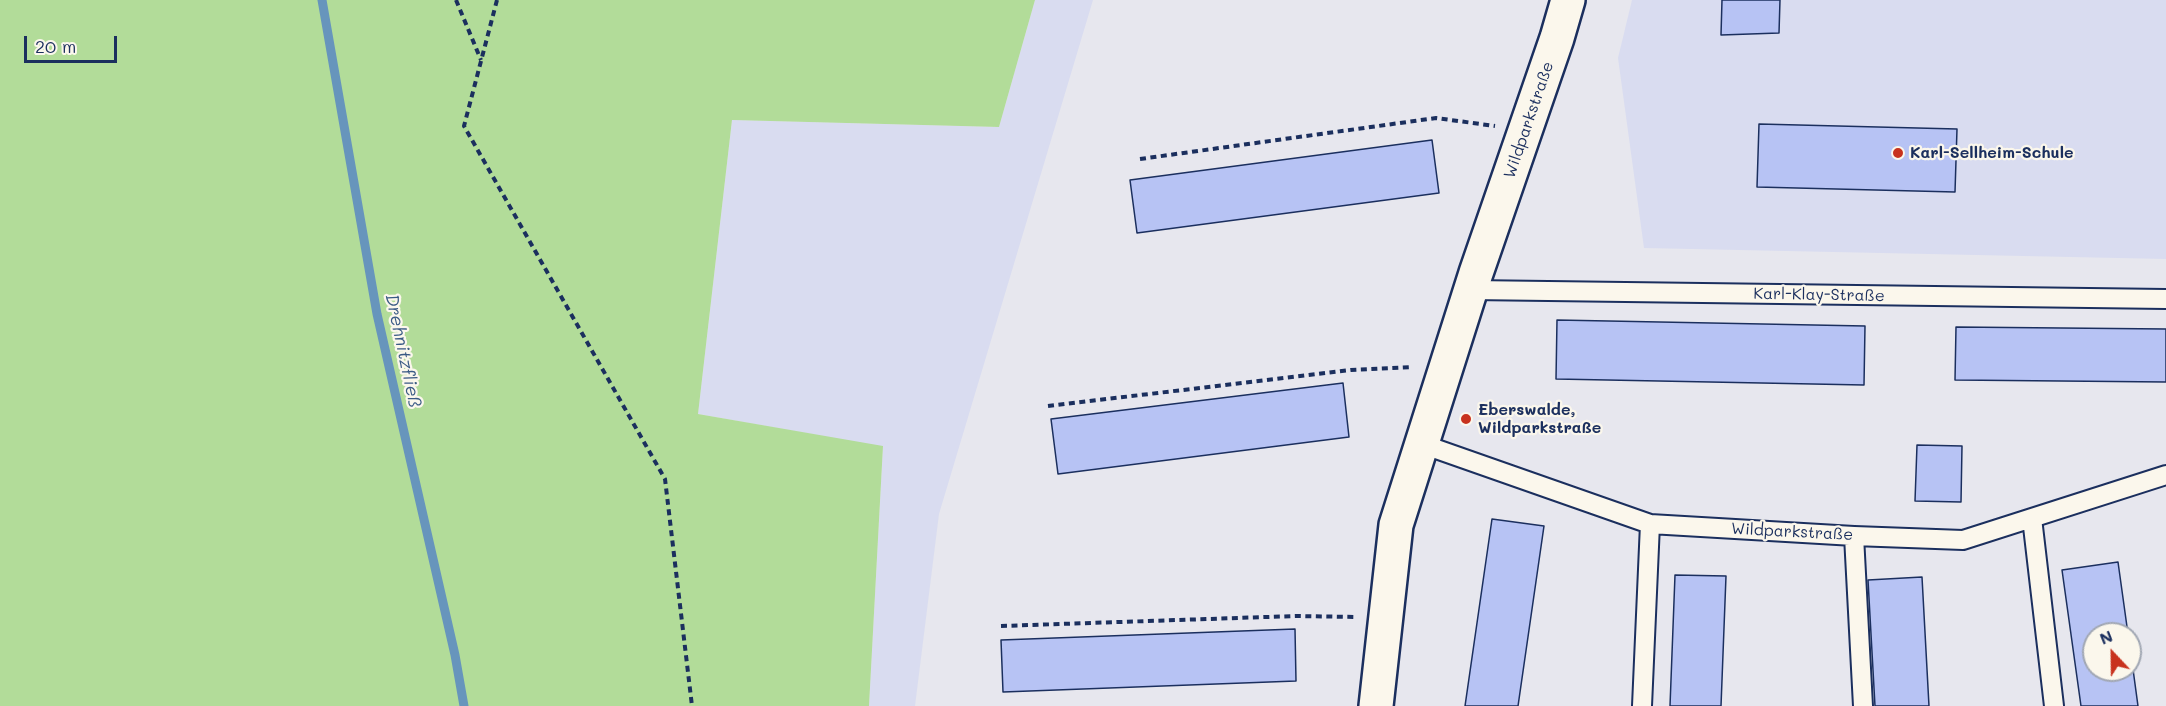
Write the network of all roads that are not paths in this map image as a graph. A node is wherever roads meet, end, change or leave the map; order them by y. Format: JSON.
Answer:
{"nodes":[{"id":1,"x":1568,"y":0,"type":"edge"},
{"id":2,"x":1471,"y":290,"type":"junction"},
{"id":3,"x":2166,"y":299,"type":"edge"},
{"id":4,"x":1422,"y":444,"type":"junction"},
{"id":5,"x":2166,"y":475,"type":"edge"},
{"id":6,"x":2032,"y":518,"type":"junction"},
{"id":7,"x":1650,"y":524,"type":"junction"},
{"id":8,"x":1854,"y":536,"type":"junction"},
{"id":9,"x":1376,"y":706,"type":"edge"},
{"id":10,"x":1642,"y":706,"type":"edge"},
{"id":11,"x":1863,"y":706,"type":"edge"},
{"id":12,"x":2054,"y":706,"type":"edge"}],
"edges":[{"from":1,"to":2,"type":"street","name":"Wildparkstraße"},
{"from":2,"to":3,"type":"lane","name":"Karl-Klay-Straße"},
{"from":2,"to":4,"type":"street","name":"Wildparkstraße"},
{"from":4,"to":7,"type":"lane","name":"Wildparkstraße"},
{"from":4,"to":9,"type":"street","name":"Wildparkstraße"},
{"from":5,"to":6,"type":"lane","name":"Wildparkstraße"},
{"from":6,"to":8,"type":"lane","name":"Wildparkstraße"},
{"from":6,"to":12,"type":"lane"},
{"from":7,"to":8,"type":"lane","name":"Wildparkstraße"},
{"from":7,"to":10,"type":"lane"},
{"from":8,"to":11,"type":"lane"}]}
